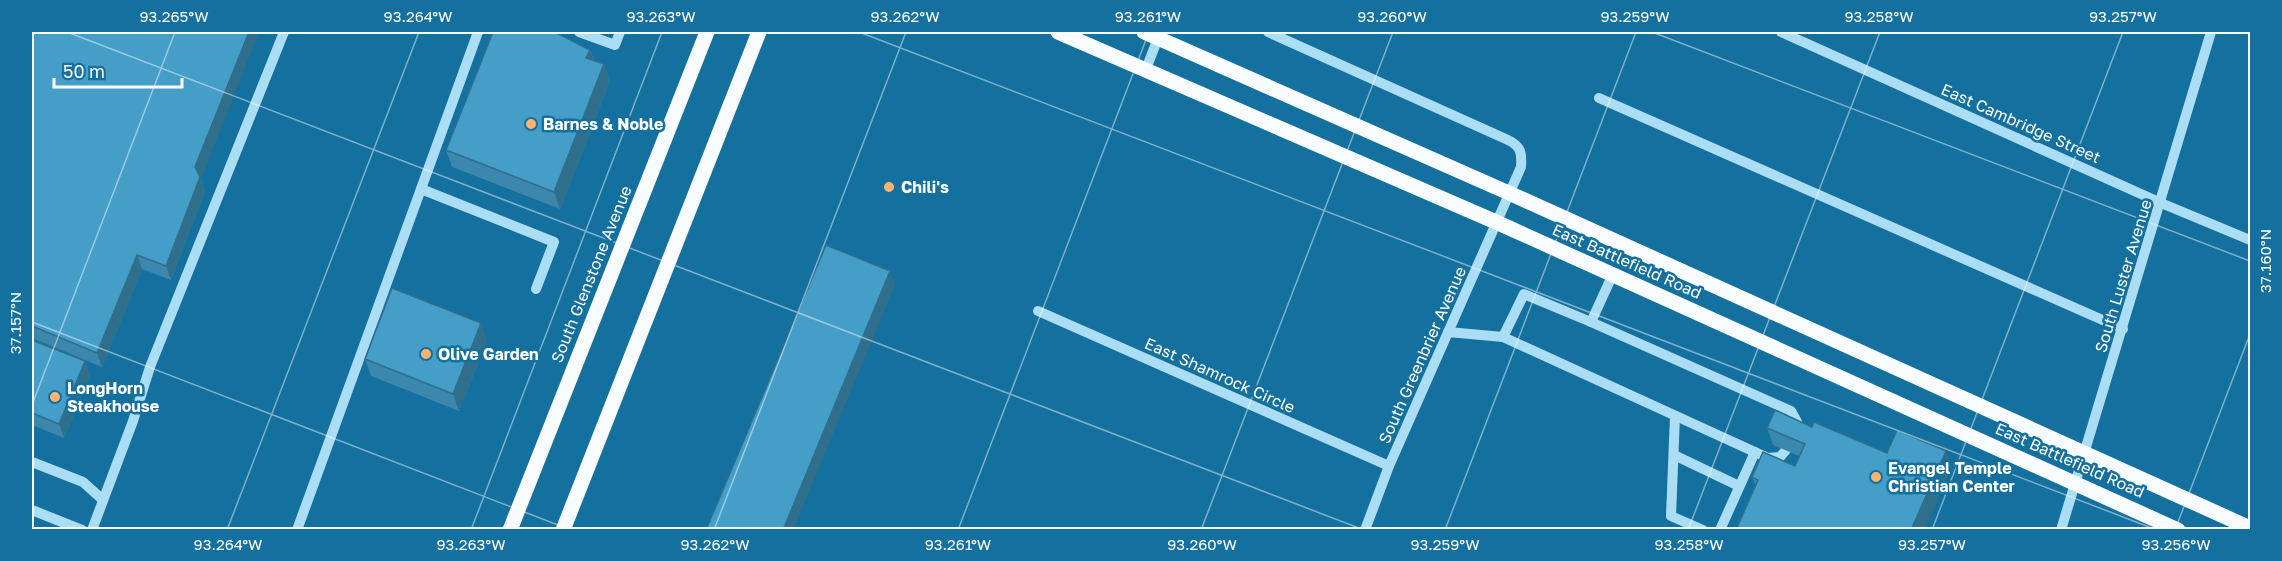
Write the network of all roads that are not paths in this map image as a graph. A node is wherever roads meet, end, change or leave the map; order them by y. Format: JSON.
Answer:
{"nodes":[{"id":1,"x":284,"y":32,"type":"edge"},
{"id":2,"x":478,"y":32,"type":"edge"},
{"id":3,"x":579,"y":32,"type":"edge"},
{"id":4,"x":620,"y":32,"type":"edge"},
{"id":5,"x":707,"y":32,"type":"edge"},
{"id":6,"x":759,"y":32,"type":"edge"},
{"id":7,"x":769,"y":32,"type":"edge"},
{"id":8,"x":1058,"y":32,"type":"edge"},
{"id":9,"x":1268,"y":32,"type":"edge"},
{"id":10,"x":1780,"y":32,"type":"edge"},
{"id":11,"x":2211,"y":32,"type":"edge"},
{"id":12,"x":1154,"y":34,"type":"edge"},
{"id":13,"x":753,"y":48,"type":"junction"},
{"id":14,"x":1146,"y":69,"type":"junction"},
{"id":15,"x":1599,"y":98,"type":"dead end"},
{"id":16,"x":421,"y":189,"type":"junction"},
{"id":17,"x":1509,"y":193,"type":"junction"},
{"id":18,"x":2161,"y":203,"type":"junction"},
{"id":19,"x":1496,"y":222,"type":"junction"},
{"id":20,"x":2250,"y":240,"type":"edge"},
{"id":21,"x":1613,"y":274,"type":"junction"},
{"id":22,"x":536,"y":289,"type":"dead end"},
{"id":23,"x":1038,"y":311,"type":"dead end"},
{"id":24,"x":1591,"y":322,"type":"junction"},
{"id":25,"x":2123,"y":328,"type":"junction"},
{"id":26,"x":1448,"y":332,"type":"junction"},
{"id":27,"x":1503,"y":337,"type":"junction"},
{"id":28,"x":1675,"y":416,"type":"junction"},
{"id":29,"x":1794,"y":433,"type":"edge"},
{"id":30,"x":1785,"y":450,"type":"edge"},
{"id":31,"x":1755,"y":452,"type":"junction"},
{"id":32,"x":2085,"y":452,"type":"junction"},
{"id":33,"x":1674,"y":455,"type":"junction"},
{"id":34,"x":32,"y":462,"type":"edge"},
{"id":35,"x":1389,"y":466,"type":"junction"},
{"id":36,"x":2076,"y":482,"type":"junction"},
{"id":37,"x":1739,"y":486,"type":"junction"},
{"id":38,"x":103,"y":500,"type":"junction"},
{"id":39,"x":32,"y":510,"type":"edge"},
{"id":40,"x":2250,"y":528,"type":"edge"},
{"id":41,"x":82,"y":530,"type":"edge"},
{"id":42,"x":92,"y":530,"type":"edge"},
{"id":43,"x":297,"y":530,"type":"edge"},
{"id":44,"x":510,"y":530,"type":"edge"},
{"id":45,"x":563,"y":530,"type":"edge"},
{"id":46,"x":1365,"y":530,"type":"edge"},
{"id":47,"x":1703,"y":530,"type":"edge"},
{"id":48,"x":1720,"y":530,"type":"edge"},
{"id":49,"x":2061,"y":530,"type":"edge"},
{"id":50,"x":2178,"y":530,"type":"edge"}],
"edges":[{"from":1,"to":38,"type":"street"},
{"from":2,"to":16,"type":"street"},
{"from":3,"to":4,"type":"street"},
{"from":5,"to":44,"type":"main road","name":"South Glenstone Avenue"},
{"from":6,"to":13,"type":"main road"},
{"from":7,"to":13,"type":"main road"},
{"from":8,"to":14,"type":"main road","name":"East Battlefield Road"},
{"from":9,"to":17,"type":"street","name":"South Greenbrier Avenue"},
{"from":10,"to":18,"type":"street","name":"East Cambridge Street"},
{"from":11,"to":18,"type":"street","name":"South Luster Avenue"},
{"from":12,"to":14,"type":"street"},
{"from":12,"to":17,"type":"main road","name":"East Battlefield Road"},
{"from":13,"to":45,"type":"main road"},
{"from":14,"to":19,"type":"main road","name":"East Battlefield Road"},
{"from":15,"to":25,"type":"street"},
{"from":16,"to":22,"type":"street"},
{"from":16,"to":43,"type":"street"},
{"from":17,"to":19,"type":"street","name":"South Greenbrier Avenue"},
{"from":17,"to":32,"type":"main road","name":"East Battlefield Road"},
{"from":18,"to":20,"type":"street","name":"East Cambridge Street"},
{"from":18,"to":25,"type":"street","name":"South Luster Avenue"},
{"from":19,"to":21,"type":"main road","name":"East Battlefield Road"},
{"from":19,"to":26,"type":"street","name":"South Greenbrier Avenue"},
{"from":21,"to":24,"type":"street"},
{"from":21,"to":36,"type":"main road","name":"East Battlefield Road"},
{"from":23,"to":35,"type":"street","name":"East Shamrock Circle"},
{"from":24,"to":27,"type":"street"},
{"from":24,"to":29,"type":"street"},
{"from":25,"to":32,"type":"street","name":"South Luster Avenue"},
{"from":26,"to":27,"type":"street"},
{"from":26,"to":35,"type":"street","name":"South Greenbrier Avenue"},
{"from":27,"to":28,"type":"street"},
{"from":28,"to":31,"type":"street"},
{"from":28,"to":33,"type":"street"},
{"from":30,"to":31,"type":"street"},
{"from":31,"to":37,"type":"street"},
{"from":32,"to":36,"type":"street","name":"South Luster Avenue"},
{"from":32,"to":40,"type":"main road","name":"East Battlefield Road"},
{"from":33,"to":37,"type":"street"},
{"from":33,"to":47,"type":"street"},
{"from":34,"to":38,"type":"street"},
{"from":35,"to":46,"type":"street","name":"South Greenbrier Avenue"},
{"from":36,"to":49,"type":"street","name":"South Luster Avenue"},
{"from":36,"to":50,"type":"main road","name":"East Battlefield Road"},
{"from":37,"to":48,"type":"street"},
{"from":38,"to":42,"type":"street"},
{"from":39,"to":41,"type":"street"}]}
